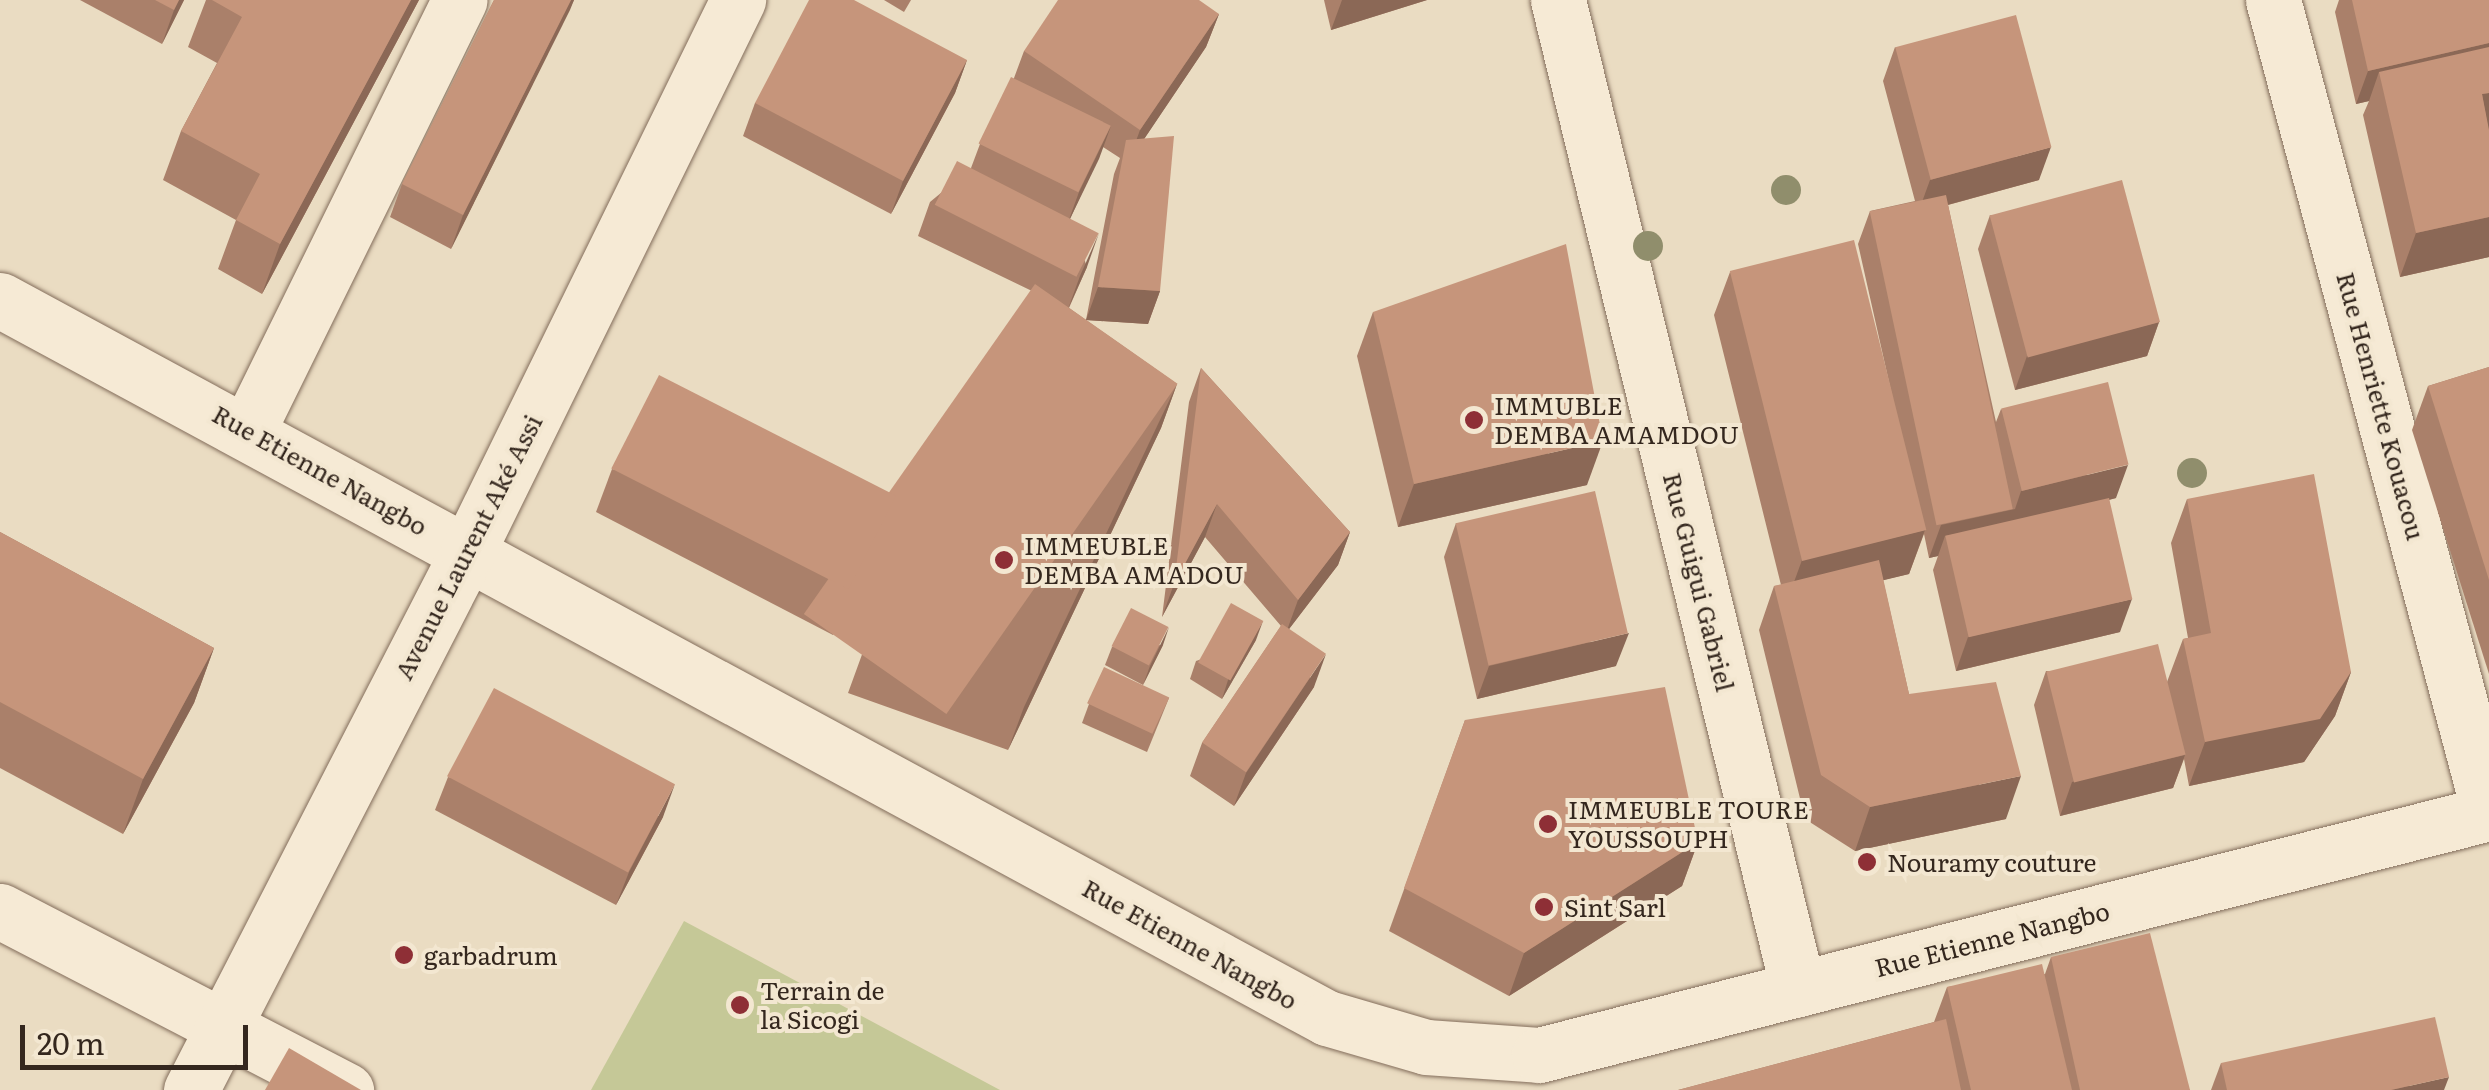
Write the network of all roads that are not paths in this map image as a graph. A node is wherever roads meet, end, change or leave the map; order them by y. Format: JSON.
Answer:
{"nodes":[{"id":1,"x":460,"y":0,"type":"edge"},
{"id":2,"x":738,"y":0,"type":"edge"},
{"id":3,"x":1558,"y":0,"type":"edge"},
{"id":4,"x":2273,"y":0,"type":"edge"},
{"id":5,"x":0,"y":300,"type":"edge"},
{"id":6,"x":248,"y":430,"type":"junction"},
{"id":7,"x":468,"y":551,"type":"junction"},
{"id":8,"x":2489,"y":813,"type":"edge"},
{"id":9,"x":0,"y":911,"type":"edge"},
{"id":10,"x":1798,"y":989,"type":"junction"},
{"id":11,"x":223,"y":1030,"type":"junction"},
{"id":12,"x":1419,"y":1068,"type":"edge"},
{"id":13,"x":191,"y":1090,"type":"edge"},
{"id":14,"x":346,"y":1090,"type":"edge"}],
"edges":[{"from":1,"to":6,"type":"street"},
{"from":2,"to":7,"type":"street","name":"Avenue Laurent Aké Assi"},
{"from":3,"to":10,"type":"street","name":"Rue Guigui Gabriel"},
{"from":4,"to":8,"type":"street","name":"Rue Henriette Kouacou"},
{"from":5,"to":6,"type":"street","name":"Rue Etienne Nangbo"},
{"from":6,"to":7,"type":"street","name":"Rue Etienne Nangbo"},
{"from":7,"to":11,"type":"street","name":"Avenue Laurent Aké Assi"},
{"from":7,"to":12,"type":"street","name":"Rue Etienne Nangbo"},
{"from":8,"to":10,"type":"street","name":"Rue Etienne Nangbo"},
{"from":9,"to":11,"type":"street"},
{"from":10,"to":12,"type":"street","name":"Rue Etienne Nangbo"},
{"from":11,"to":13,"type":"street","name":"Avenue Laurent Aké Assi"},
{"from":11,"to":14,"type":"street"}]}
